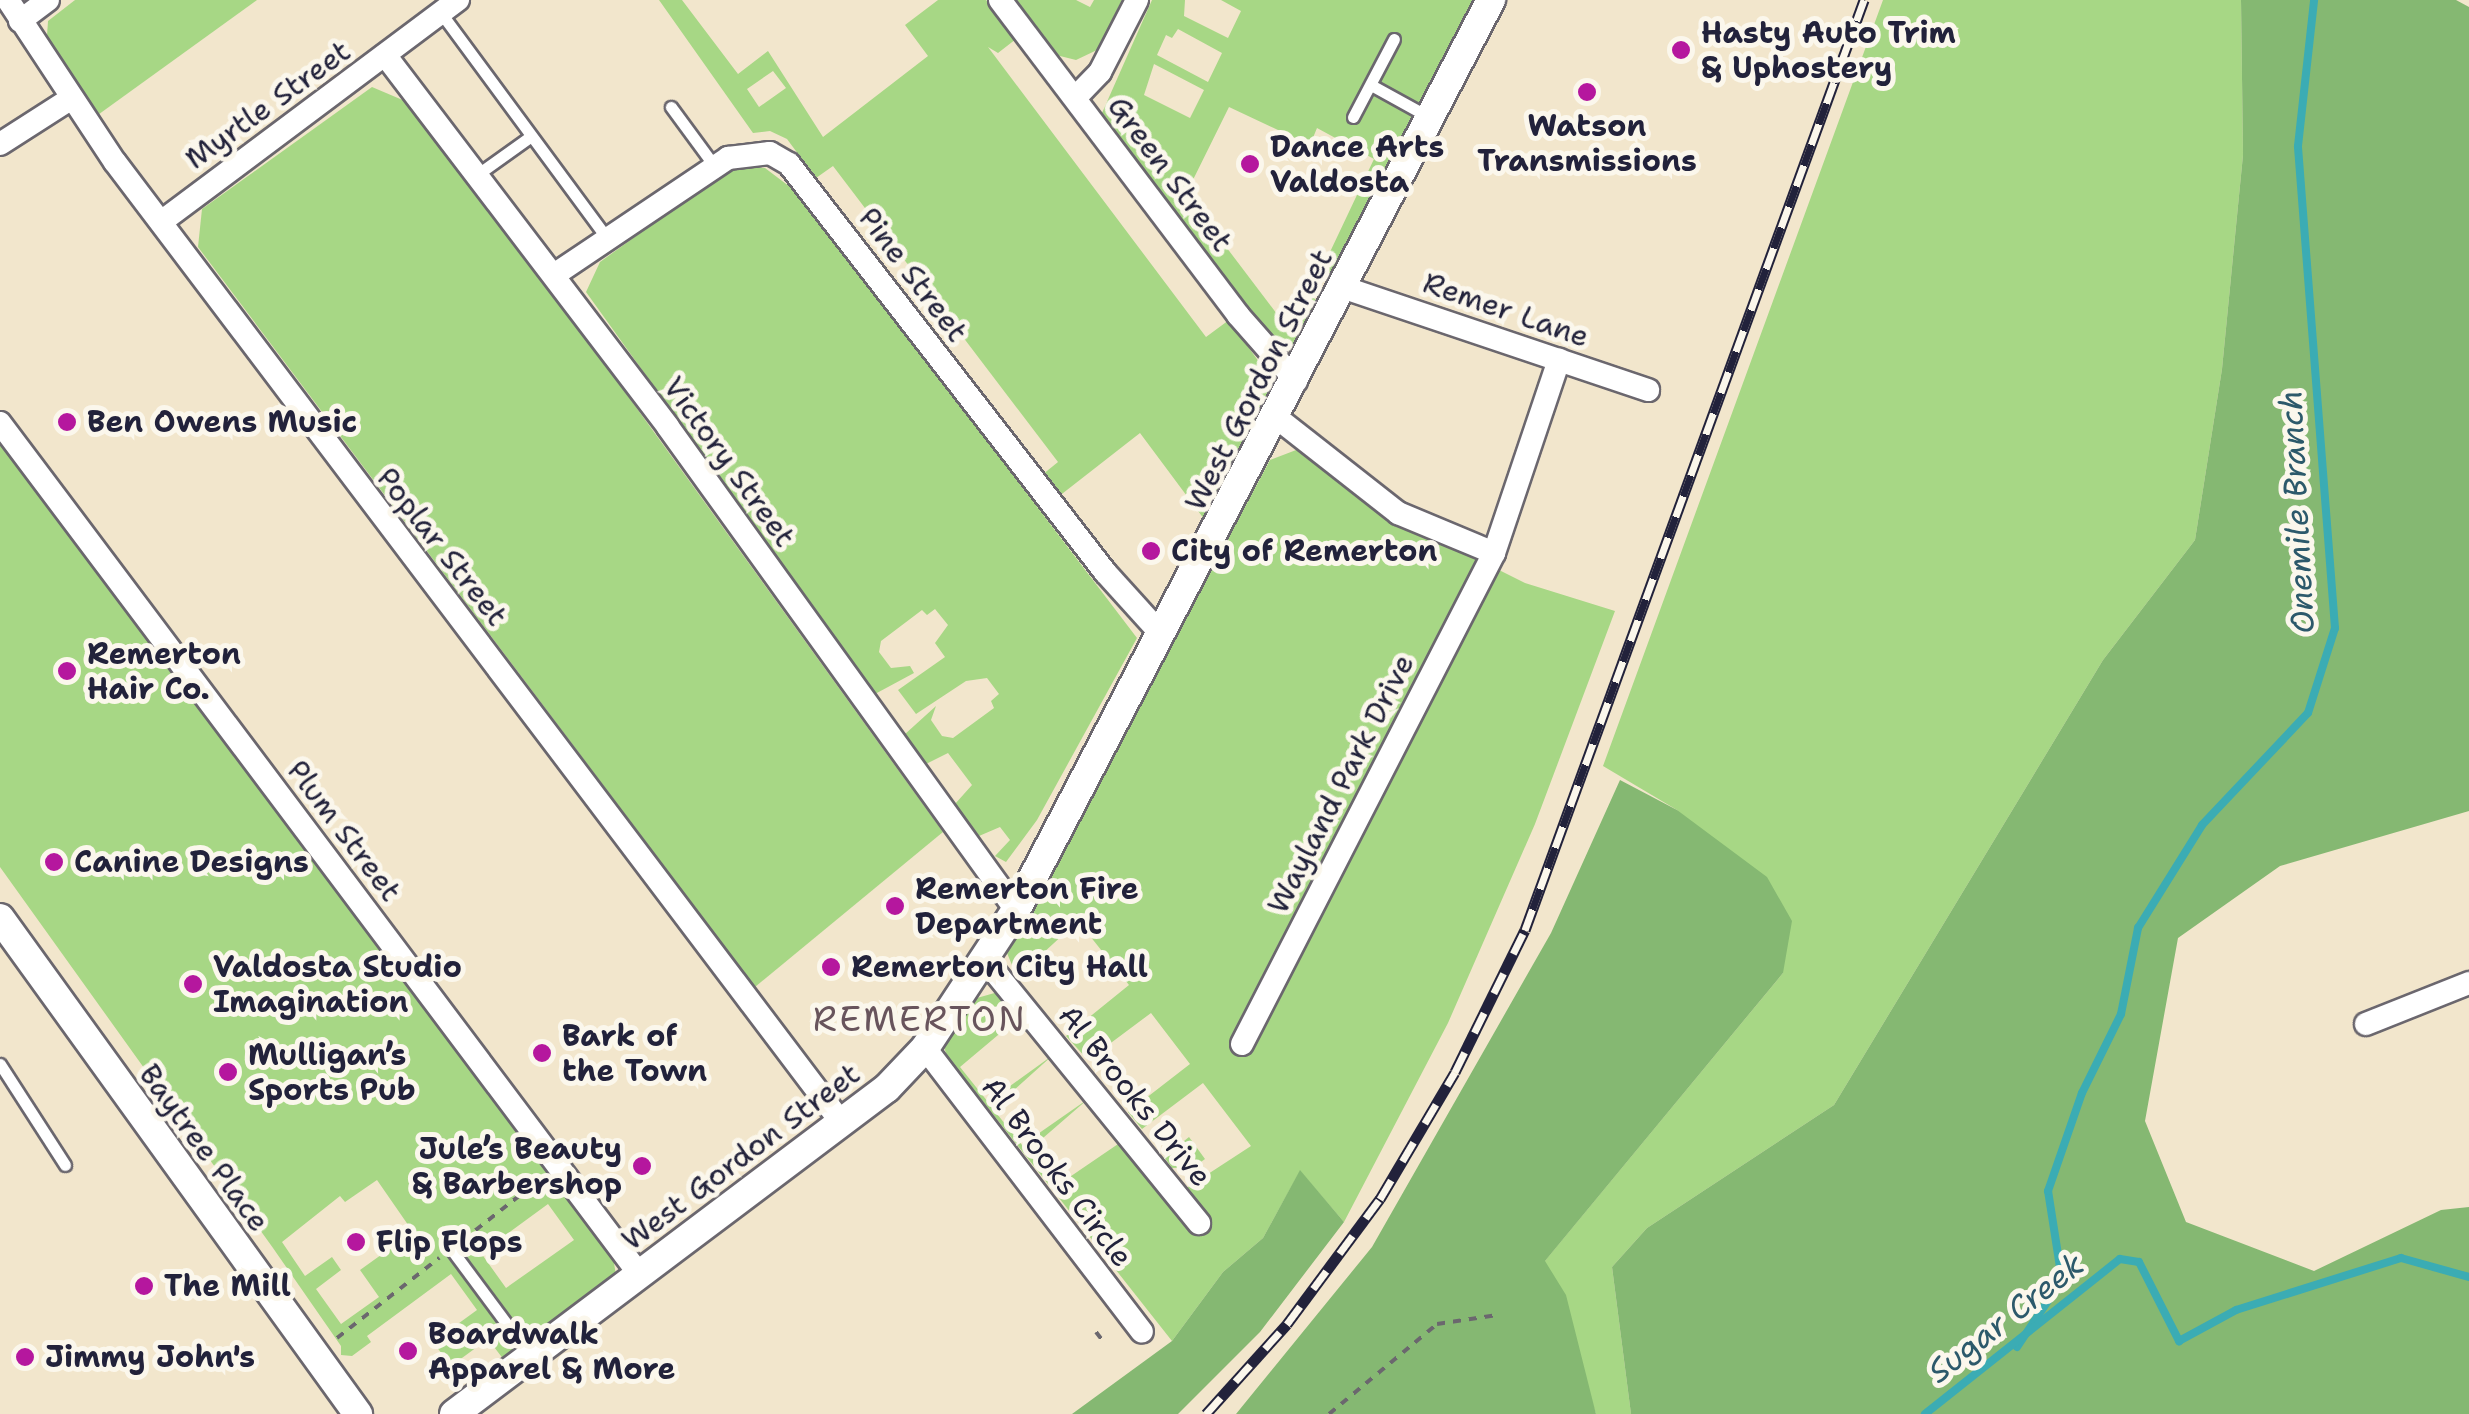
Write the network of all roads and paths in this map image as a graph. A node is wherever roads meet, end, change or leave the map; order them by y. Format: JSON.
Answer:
{"nodes":[{"id":1,"x":8,"y":0,"type":"edge"},
{"id":2,"x":48,"y":0,"type":"edge"},
{"id":3,"x":1000,"y":0,"type":"edge"},
{"id":4,"x":1137,"y":0,"type":"edge"},
{"id":5,"x":1490,"y":0,"type":"edge"},
{"id":6,"x":450,"y":6,"type":"edge"},
{"id":7,"x":20,"y":21,"type":"junction"},
{"id":8,"x":1394,"y":39,"type":"dead end"},
{"id":9,"x":385,"y":55,"type":"junction"},
{"id":10,"x":1370,"y":85,"type":"junction"},
{"id":11,"x":1075,"y":98,"type":"junction"},
{"id":12,"x":70,"y":99,"type":"junction"},
{"id":13,"x":671,"y":107,"type":"dead end"},
{"id":14,"x":1354,"y":117,"type":"dead end"},
{"id":15,"x":1429,"y":117,"type":"junction"},
{"id":16,"x":531,"y":136,"type":"junction"},
{"id":17,"x":0,"y":144,"type":"edge"},
{"id":18,"x":715,"y":168,"type":"junction"},
{"id":19,"x":478,"y":174,"type":"junction"},
{"id":20,"x":161,"y":222,"type":"junction"},
{"id":21,"x":607,"y":238,"type":"junction"},
{"id":22,"x":554,"y":274,"type":"junction"},
{"id":23,"x":1345,"y":288,"type":"junction"},
{"id":24,"x":1559,"y":360,"type":"junction"},
{"id":25,"x":1296,"y":381,"type":"junction"},
{"id":26,"x":1648,"y":390,"type":"dead end"},
{"id":27,"x":1277,"y":418,"type":"junction"},
{"id":28,"x":0,"y":422,"type":"edge"},
{"id":29,"x":1494,"y":552,"type":"junction"},
{"id":30,"x":1162,"y":635,"type":"junction"},
{"id":31,"x":1016,"y":910,"type":"junction"},
{"id":32,"x":0,"y":918,"type":"edge"},
{"id":33,"x":986,"y":961,"type":"junction"},
{"id":34,"x":2469,"y":983,"type":"edge"},
{"id":35,"x":2366,"y":1024,"type":"dead end"},
{"id":36,"x":1242,"y":1044,"type":"dead end"},
{"id":37,"x":925,"y":1048,"type":"junction"},
{"id":38,"x":0,"y":1064,"type":"edge"},
{"id":39,"x":840,"y":1122,"type":"junction"},
{"id":40,"x":65,"y":1166,"type":"dead end"},
{"id":41,"x":1199,"y":1223,"type":"dead end"},
{"id":42,"x":451,"y":1249,"type":"dead end"},
{"id":43,"x":640,"y":1274,"type":"junction"},
{"id":44,"x":1497,"y":1315,"type":"dead end"},
{"id":45,"x":1096,"y":1332,"type":"dead end"},
{"id":46,"x":1142,"y":1332,"type":"dead end"},
{"id":47,"x":1104,"y":1341,"type":"dead end"},
{"id":48,"x":531,"y":1356,"type":"junction"},
{"id":49,"x":358,"y":1414,"type":"edge"},
{"id":50,"x":454,"y":1414,"type":"edge"},
{"id":51,"x":1328,"y":1414,"type":"edge"}],
"edges":[{"from":1,"to":7,"type":"street","name":"Poplar Street"},
{"from":2,"to":7,"type":"street"},
{"from":3,"to":11,"type":"street","name":"Green Street"},
{"from":4,"to":11,"type":"street"},
{"from":5,"to":15,"type":"street","name":"West Gordon Street"},
{"from":6,"to":9,"type":"street","name":"Myrtle Street"},
{"from":6,"to":16,"type":"lane"},
{"from":7,"to":12,"type":"street","name":"Poplar Street"},
{"from":8,"to":10,"type":"lane"},
{"from":9,"to":19,"type":"street","name":"Victory Street"},
{"from":9,"to":20,"type":"street","name":"Myrtle Street"},
{"from":10,"to":14,"type":"lane"},
{"from":10,"to":15,"type":"lane"},
{"from":11,"to":25,"type":"street","name":"Green Street"},
{"from":12,"to":17,"type":"street"},
{"from":12,"to":20,"type":"street","name":"Poplar Street"},
{"from":13,"to":18,"type":"lane"},
{"from":15,"to":23,"type":"street","name":"West Gordon Street"},
{"from":16,"to":19,"type":"lane"},
{"from":16,"to":21,"type":"lane"},
{"from":18,"to":21,"type":"street","name":"Pine Street"},
{"from":18,"to":30,"type":"street","name":"Pine Street"},
{"from":19,"to":22,"type":"street","name":"Victory Street"},
{"from":20,"to":39,"type":"street","name":"Poplar Street"},
{"from":21,"to":22,"type":"street","name":"Pine Street"},
{"from":22,"to":31,"type":"street","name":"Victory Street"},
{"from":23,"to":24,"type":"street","name":"Remer Lane"},
{"from":23,"to":25,"type":"street","name":"West Gordon Street"},
{"from":24,"to":26,"type":"street","name":"Remer Lane"},
{"from":24,"to":29,"type":"street","name":"Wayland Park Drive"},
{"from":25,"to":27,"type":"street","name":"West Gordon Street"},
{"from":27,"to":29,"type":"street"},
{"from":27,"to":30,"type":"street","name":"West Gordon Street"},
{"from":28,"to":43,"type":"street","name":"Plum Street"},
{"from":29,"to":36,"type":"street","name":"Wayland Park Drive"},
{"from":30,"to":31,"type":"street","name":"West Gordon Street"},
{"from":31,"to":33,"type":"street","name":"West Gordon Street"},
{"from":32,"to":49,"type":"street","name":"Baytree Place"},
{"from":33,"to":37,"type":"street","name":"West Gordon Street"},
{"from":33,"to":41,"type":"street","name":"Al Brooks Drive"},
{"from":34,"to":35,"type":"street"},
{"from":37,"to":39,"type":"street","name":"West Gordon Street"},
{"from":37,"to":46,"type":"street","name":"Al Brooks Circle"},
{"from":38,"to":40,"type":"lane"},
{"from":39,"to":43,"type":"street","name":"West Gordon Street"},
{"from":42,"to":48,"type":"lane"},
{"from":43,"to":48,"type":"street","name":"West Gordon Street"},
{"from":44,"to":51,"type":"path"},
{"from":45,"to":47,"type":"path"},
{"from":48,"to":50,"type":"street","name":"West Gordon Street"}]}
